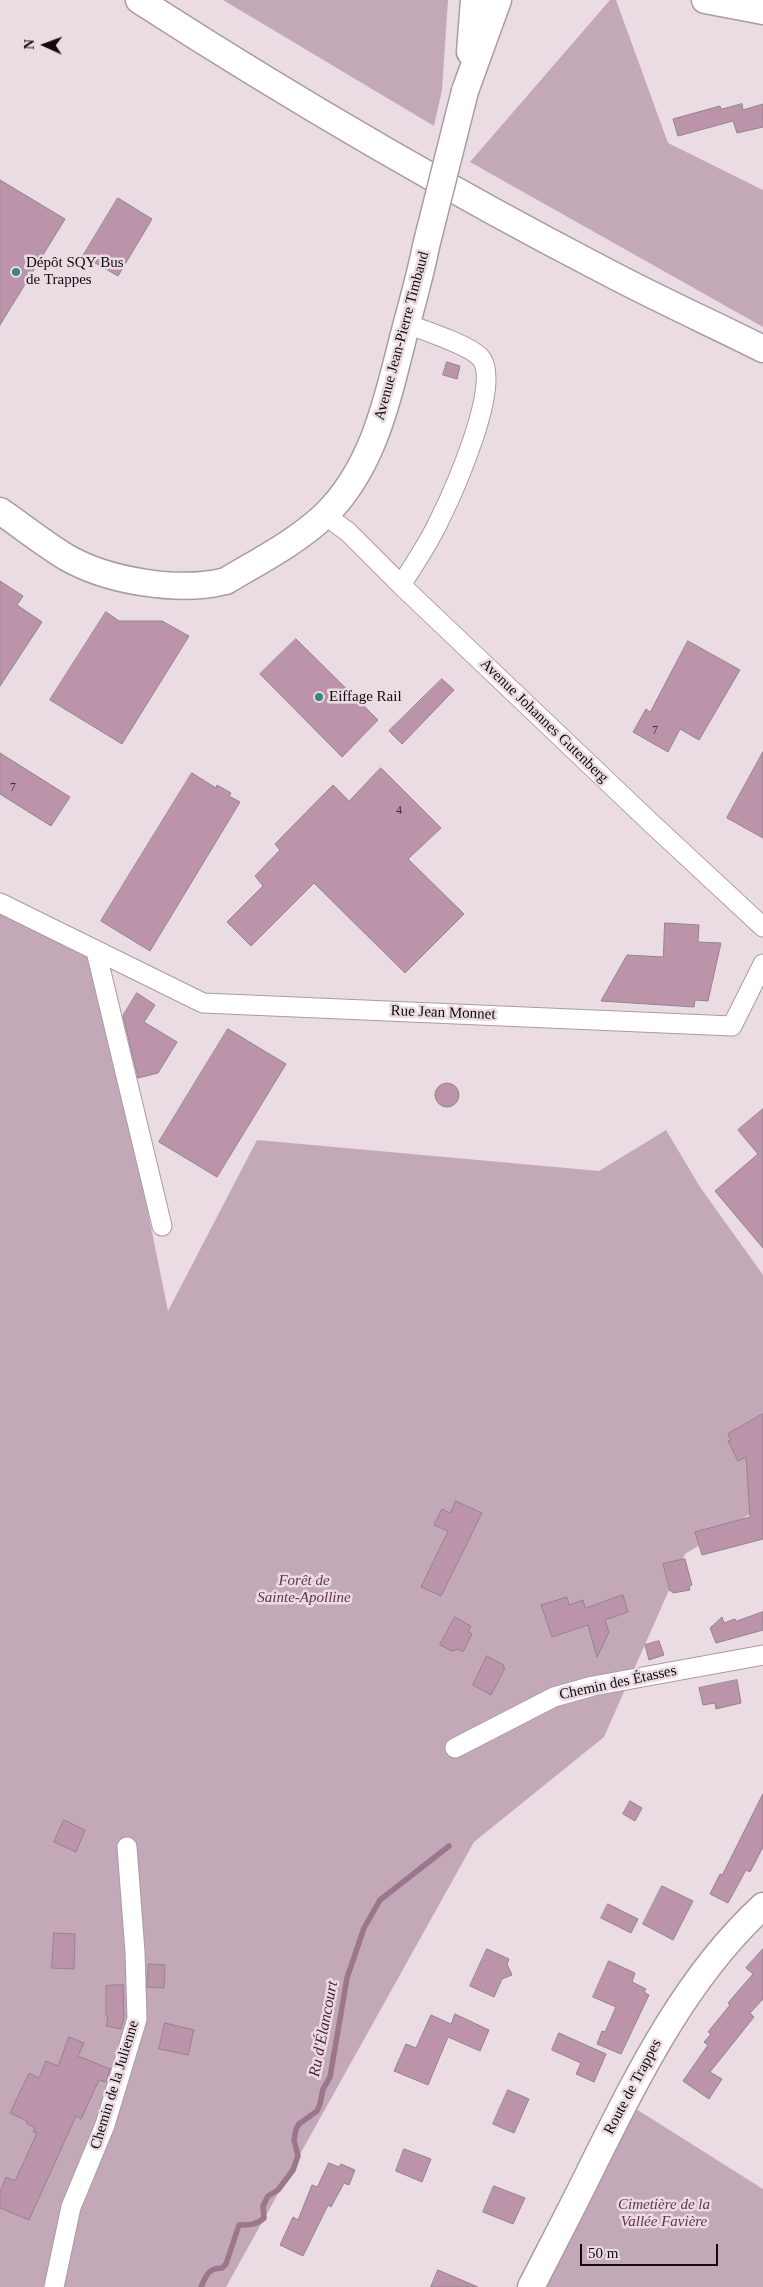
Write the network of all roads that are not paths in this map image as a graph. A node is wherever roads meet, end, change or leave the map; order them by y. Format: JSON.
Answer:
{"nodes":[{"id":1,"x":139,"y":0,"type":"edge"},
{"id":2,"x":474,"y":0,"type":"edge"},
{"id":3,"x":498,"y":0,"type":"edge"},
{"id":4,"x":705,"y":0,"type":"edge"},
{"id":5,"x":763,"y":11,"type":"edge"},
{"id":6,"x":466,"y":87,"type":"junction"},
{"id":7,"x":407,"y":324,"type":"junction"},
{"id":8,"x":763,"y":349,"type":"edge"},
{"id":9,"x":0,"y":511,"type":"edge"},
{"id":10,"x":325,"y":515,"type":"junction"},
{"id":11,"x":401,"y":585,"type":"junction"},
{"id":12,"x":0,"y":903,"type":"edge"},
{"id":13,"x":763,"y":927,"type":"edge"},
{"id":14,"x":96,"y":951,"type":"junction"},
{"id":15,"x":763,"y":964,"type":"edge"},
{"id":16,"x":162,"y":1226,"type":"dead end"},
{"id":17,"x":763,"y":1655,"type":"edge"},
{"id":18,"x":455,"y":1748,"type":"dead end"},
{"id":19,"x":127,"y":1846,"type":"dead end"},
{"id":20,"x":763,"y":1906,"type":"edge"},
{"id":21,"x":54,"y":2287,"type":"edge"},
{"id":22,"x":531,"y":2287,"type":"edge"}],
"edges":[{"from":1,"to":8,"type":"main road"},
{"from":2,"to":6,"type":"main road","name":"Avenue Jean-Pierre Timbaud"},
{"from":3,"to":6,"type":"main road","name":"Avenue Jean-Pierre Timbaud"},
{"from":4,"to":5,"type":"main road"},
{"from":6,"to":7,"type":"main road","name":"Avenue Jean-Pierre Timbaud","bridge":true},
{"from":7,"to":10,"type":"main road","name":"Avenue Jean-Pierre Timbaud"},
{"from":7,"to":11,"type":"street"},
{"from":9,"to":10,"type":"main road","name":"Avenue Jean-Pierre Timbaud"},
{"from":10,"to":11,"type":"street","name":"Avenue Johannes Gutenberg"},
{"from":11,"to":13,"type":"street","name":"Avenue Johannes Gutenberg"},
{"from":12,"to":14,"type":"street"},
{"from":14,"to":15,"type":"street","name":"Rue Jean Monnet"},
{"from":14,"to":16,"type":"street"},
{"from":17,"to":18,"type":"street","name":"Chemin des Étasses"},
{"from":19,"to":21,"type":"street","name":"Chemin de la Julienne"},
{"from":20,"to":22,"type":"main road","name":"Route de Trappes"}]}
